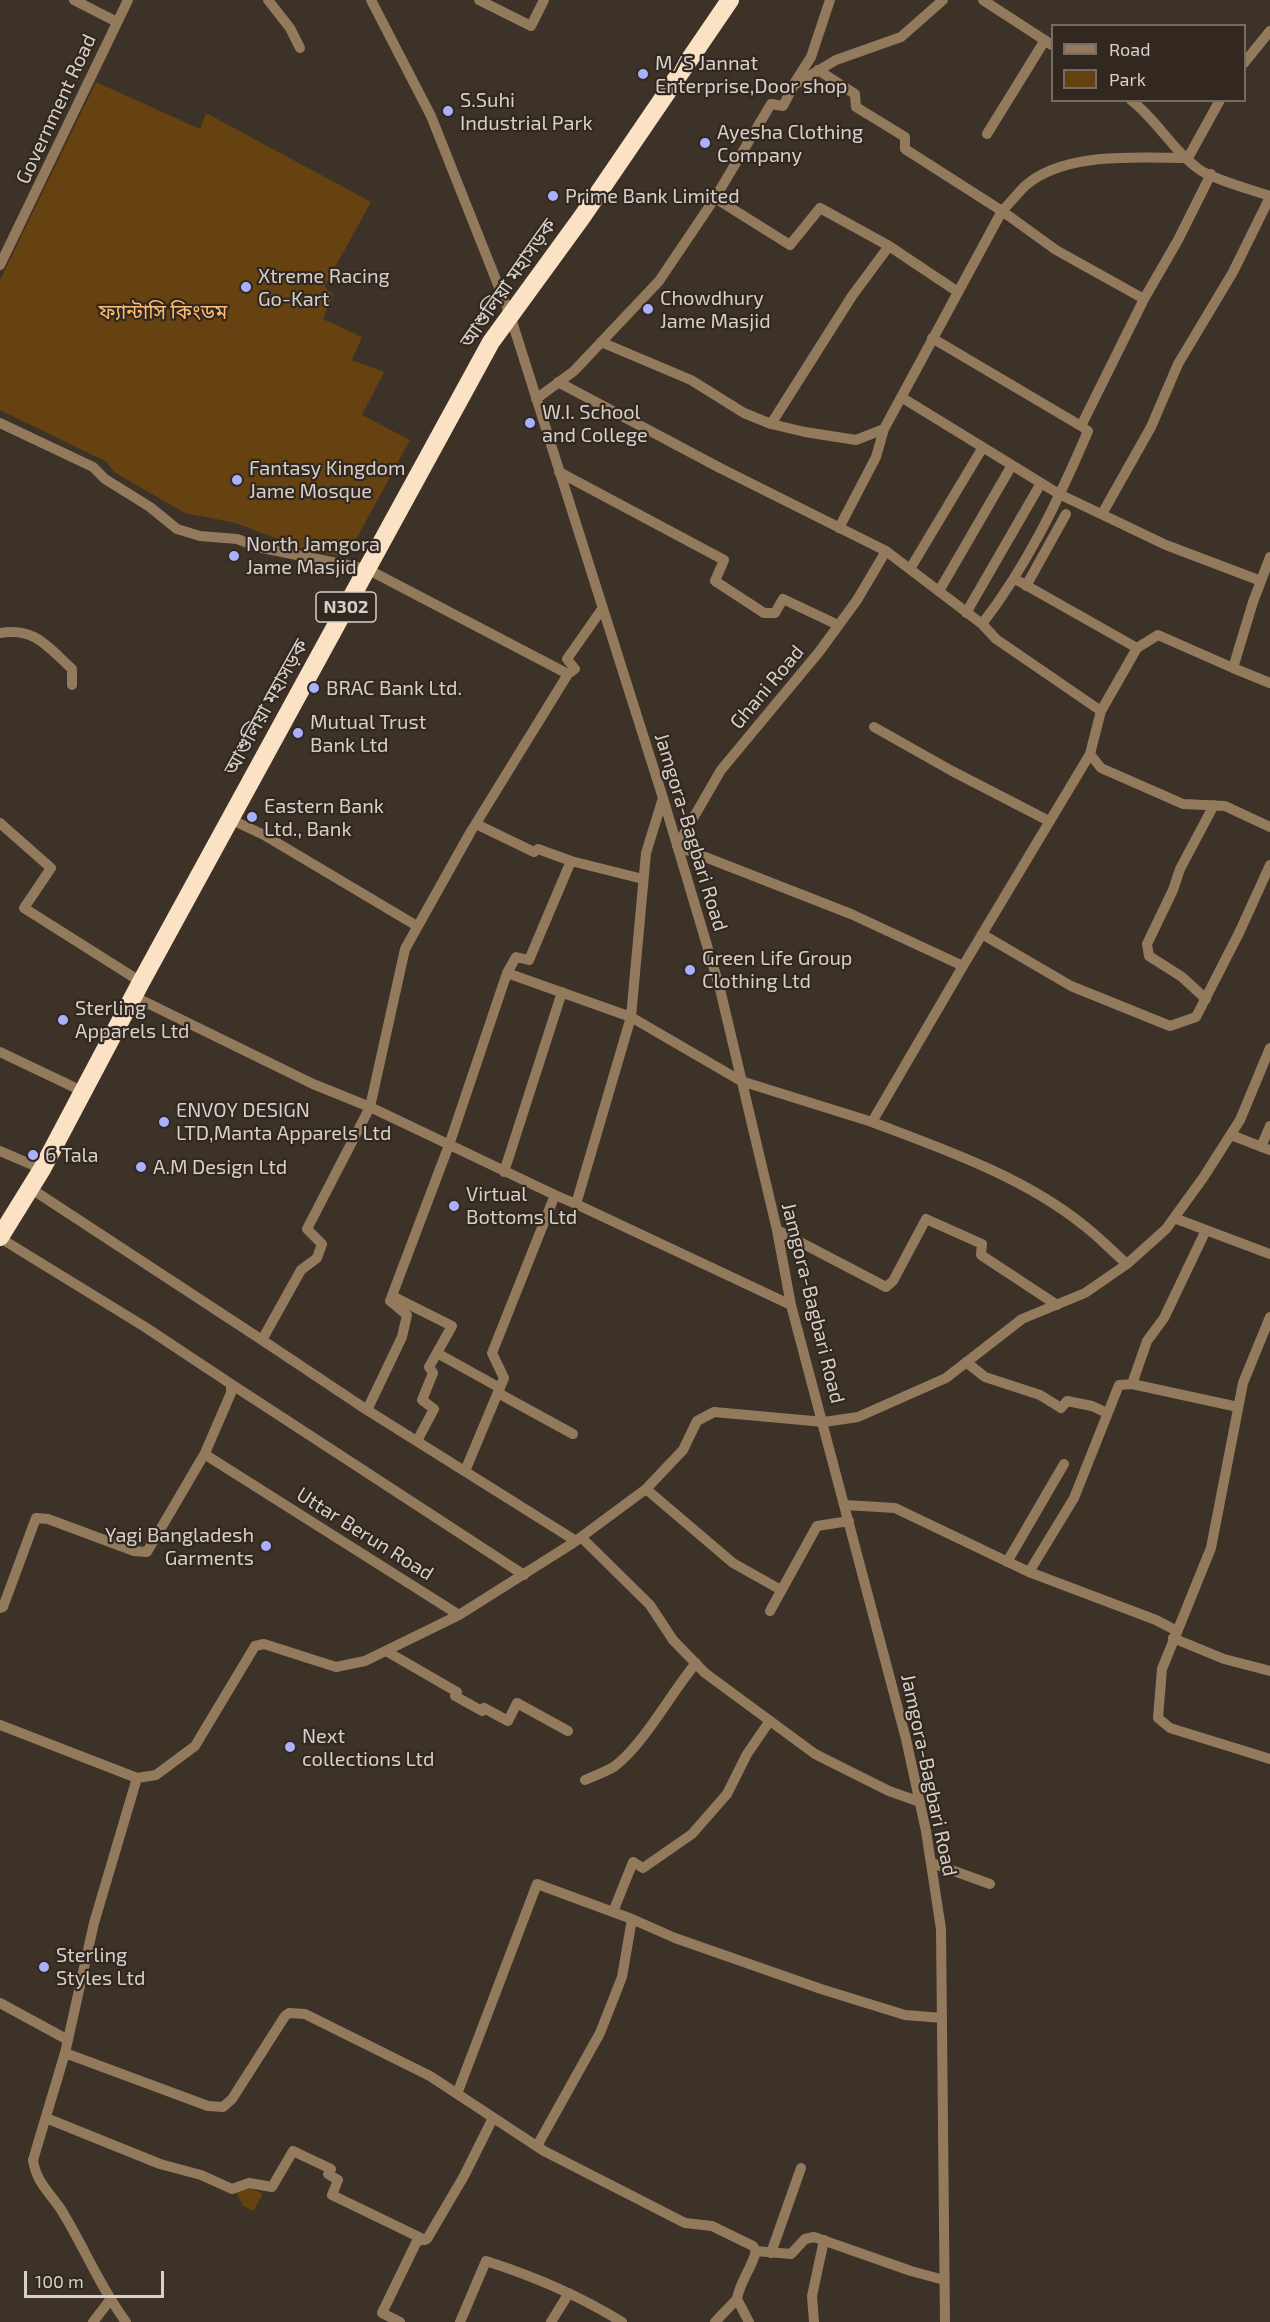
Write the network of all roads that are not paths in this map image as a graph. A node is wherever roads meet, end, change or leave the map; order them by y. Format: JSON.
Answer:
{"nodes":[{"id":1,"x":74,"y":0,"type":"edge"},
{"id":2,"x":128,"y":0,"type":"edge"},
{"id":3,"x":268,"y":0,"type":"edge"},
{"id":4,"x":370,"y":0,"type":"edge"},
{"id":5,"x":479,"y":0,"type":"edge"},
{"id":6,"x":544,"y":0,"type":"edge"},
{"id":7,"x":730,"y":0,"type":"edge"},
{"id":8,"x":830,"y":0,"type":"edge"},
{"id":9,"x":943,"y":0,"type":"edge"},
{"id":10,"x":983,"y":0,"type":"edge"},
{"id":11,"x":117,"y":22,"type":"junction"},
{"id":12,"x":1270,"y":31,"type":"edge"},
{"id":13,"x":1049,"y":43,"type":"edge"},
{"id":14,"x":300,"y":48,"type":"dead end"},
{"id":15,"x":1246,"y":62,"type":"edge"},
{"id":16,"x":818,"y":70,"type":"junction"},
{"id":17,"x":794,"y":85,"type":"junction"},
{"id":18,"x":1134,"y":102,"type":"edge"},
{"id":19,"x":1219,"y":102,"type":"edge"},
{"id":20,"x":987,"y":134,"type":"dead end"},
{"id":21,"x":1188,"y":158,"type":"junction"},
{"id":22,"x":1211,"y":174,"type":"junction"},
{"id":23,"x":1270,"y":197,"type":"edge"},
{"id":24,"x":715,"y":198,"type":"junction"},
{"id":25,"x":1002,"y":211,"type":"junction"},
{"id":26,"x":889,"y":246,"type":"junction"},
{"id":27,"x":0,"y":265,"type":"edge"},
{"id":28,"x":958,"y":292,"type":"junction"},
{"id":29,"x":1144,"y":298,"type":"junction"},
{"id":30,"x":510,"y":315,"type":"junction"},
{"id":31,"x":932,"y":338,"type":"junction"},
{"id":32,"x":601,"y":342,"type":"junction"},
{"id":33,"x":558,"y":382,"type":"junction"},
{"id":34,"x":901,"y":398,"type":"junction"},
{"id":35,"x":536,"y":399,"type":"junction"},
{"id":36,"x":0,"y":423,"type":"edge"},
{"id":37,"x":771,"y":424,"type":"junction"},
{"id":38,"x":1082,"y":426,"type":"junction"},
{"id":39,"x":884,"y":429,"type":"junction"},
{"id":40,"x":983,"y":447,"type":"junction"},
{"id":41,"x":1012,"y":465,"type":"junction"},
{"id":42,"x":559,"y":472,"type":"junction"},
{"id":43,"x":1041,"y":483,"type":"junction"},
{"id":44,"x":1059,"y":494,"type":"junction"},
{"id":45,"x":1066,"y":514,"type":"dead end"},
{"id":46,"x":1102,"y":514,"type":"junction"},
{"id":47,"x":839,"y":528,"type":"junction"},
{"id":48,"x":886,"y":551,"type":"junction"},
{"id":49,"x":1270,"y":557,"type":"edge"},
{"id":50,"x":367,"y":569,"type":"junction"},
{"id":51,"x":910,"y":569,"type":"junction"},
{"id":52,"x":1015,"y":579,"type":"junction"},
{"id":53,"x":1261,"y":581,"type":"junction"},
{"id":54,"x":1026,"y":586,"type":"junction"},
{"id":55,"x":939,"y":591,"type":"junction"},
{"id":56,"x":602,"y":609,"type":"junction"},
{"id":57,"x":966,"y":613,"type":"junction"},
{"id":58,"x":982,"y":624,"type":"junction"},
{"id":59,"x":838,"y":625,"type":"junction"},
{"id":60,"x":0,"y":633,"type":"edge"},
{"id":61,"x":1137,"y":648,"type":"junction"},
{"id":62,"x":1233,"y":668,"type":"junction"},
{"id":63,"x":568,"y":674,"type":"junction"},
{"id":64,"x":1270,"y":683,"type":"edge"},
{"id":65,"x":72,"y":685,"type":"dead end"},
{"id":66,"x":1101,"y":711,"type":"junction"},
{"id":67,"x":874,"y":727,"type":"dead end"},
{"id":68,"x":1090,"y":754,"type":"junction"},
{"id":69,"x":663,"y":798,"type":"junction"},
{"id":70,"x":1214,"y":805,"type":"junction"},
{"id":71,"x":230,"y":819,"type":"junction"},
{"id":72,"x":1049,"y":821,"type":"junction"},
{"id":73,"x":0,"y":823,"type":"edge"},
{"id":74,"x":476,"y":824,"type":"junction"},
{"id":75,"x":1270,"y":827,"type":"edge"},
{"id":76,"x":677,"y":846,"type":"junction"},
{"id":77,"x":571,"y":861,"type":"junction"},
{"id":78,"x":1270,"y":865,"type":"edge"},
{"id":79,"x":643,"y":879,"type":"junction"},
{"id":80,"x":417,"y":926,"type":"junction"},
{"id":81,"x":982,"y":934,"type":"junction"},
{"id":82,"x":963,"y":966,"type":"junction"},
{"id":83,"x":507,"y":973,"type":"junction"},
{"id":84,"x":137,"y":989,"type":"junction"},
{"id":85,"x":562,"y":992,"type":"junction"},
{"id":86,"x":1206,"y":999,"type":"junction"},
{"id":87,"x":631,"y":1017,"type":"junction"},
{"id":88,"x":1270,"y":1048,"type":"edge"},
{"id":89,"x":0,"y":1052,"type":"edge"},
{"id":90,"x":741,"y":1081,"type":"junction"},
{"id":91,"x":84,"y":1092,"type":"junction"},
{"id":92,"x":370,"y":1107,"type":"junction"},
{"id":93,"x":872,"y":1122,"type":"junction"},
{"id":94,"x":1270,"y":1126,"type":"edge"},
{"id":95,"x":1231,"y":1135,"type":"junction"},
{"id":96,"x":449,"y":1145,"type":"junction"},
{"id":97,"x":1265,"y":1149,"type":"edge"},
{"id":98,"x":0,"y":1151,"type":"edge"},
{"id":99,"x":42,"y":1169,"type":"junction"},
{"id":100,"x":504,"y":1172,"type":"junction"},
{"id":101,"x":30,"y":1188,"type":"junction"},
{"id":102,"x":555,"y":1195,"type":"junction"},
{"id":103,"x":576,"y":1204,"type":"junction"},
{"id":104,"x":1174,"y":1218,"type":"junction"},
{"id":105,"x":777,"y":1230,"type":"junction"},
{"id":106,"x":1206,"y":1230,"type":"junction"},
{"id":107,"x":0,"y":1238,"type":"edge"},
{"id":108,"x":1270,"y":1254,"type":"edge"},
{"id":109,"x":1127,"y":1264,"type":"junction"},
{"id":110,"x":392,"y":1296,"type":"junction"},
{"id":111,"x":791,"y":1305,"type":"junction"},
{"id":112,"x":1057,"y":1305,"type":"junction"},
{"id":113,"x":1270,"y":1317,"type":"edge"},
{"id":114,"x":262,"y":1340,"type":"junction"},
{"id":115,"x":437,"y":1353,"type":"junction"},
{"id":116,"x":966,"y":1362,"type":"junction"},
{"id":117,"x":231,"y":1384,"type":"junction"},
{"id":118,"x":1132,"y":1384,"type":"junction"},
{"id":119,"x":499,"y":1391,"type":"junction"},
{"id":120,"x":1238,"y":1407,"type":"junction"},
{"id":121,"x":367,"y":1410,"type":"junction"},
{"id":122,"x":1107,"y":1413,"type":"junction"},
{"id":123,"x":824,"y":1422,"type":"junction"},
{"id":124,"x":573,"y":1434,"type":"dead end"},
{"id":125,"x":417,"y":1441,"type":"junction"},
{"id":126,"x":205,"y":1453,"type":"junction"},
{"id":127,"x":1064,"y":1464,"type":"dead end"},
{"id":128,"x":465,"y":1471,"type":"junction"},
{"id":129,"x":646,"y":1489,"type":"junction"},
{"id":130,"x":845,"y":1505,"type":"junction"},
{"id":131,"x":849,"y":1521,"type":"junction"},
{"id":132,"x":579,"y":1539,"type":"junction"},
{"id":133,"x":1007,"y":1562,"type":"junction"},
{"id":134,"x":1029,"y":1572,"type":"junction"},
{"id":135,"x":524,"y":1575,"type":"junction"},
{"id":136,"x":781,"y":1590,"type":"junction"},
{"id":137,"x":0,"y":1608,"type":"edge"},
{"id":138,"x":770,"y":1611,"type":"dead end"},
{"id":139,"x":459,"y":1615,"type":"junction"},
{"id":140,"x":1175,"y":1634,"type":"junction"},
{"id":141,"x":387,"y":1651,"type":"junction"},
{"id":142,"x":696,"y":1663,"type":"junction"},
{"id":143,"x":1270,"y":1671,"type":"edge"},
{"id":144,"x":769,"y":1722,"type":"junction"},
{"id":145,"x":0,"y":1725,"type":"edge"},
{"id":146,"x":568,"y":1731,"type":"dead end"},
{"id":147,"x":1270,"y":1759,"type":"edge"},
{"id":148,"x":137,"y":1778,"type":"junction"},
{"id":149,"x":585,"y":1780,"type":"dead end"},
{"id":150,"x":920,"y":1802,"type":"junction"},
{"id":151,"x":932,"y":1863,"type":"junction"},
{"id":152,"x":990,"y":1884,"type":"dead end"},
{"id":153,"x":613,"y":1912,"type":"junction"},
{"id":154,"x":632,"y":1919,"type":"junction"},
{"id":155,"x":0,"y":2003,"type":"edge"},
{"id":156,"x":942,"y":2018,"type":"junction"},
{"id":157,"x":68,"y":2040,"type":"junction"},
{"id":158,"x":65,"y":2053,"type":"junction"},
{"id":159,"x":457,"y":2094,"type":"junction"},
{"id":160,"x":46,"y":2118,"type":"junction"},
{"id":161,"x":493,"y":2118,"type":"junction"},
{"id":162,"x":537,"y":2146,"type":"junction"},
{"id":163,"x":801,"y":2168,"type":"dead end"},
{"id":164,"x":425,"y":2240,"type":"junction"},
{"id":165,"x":824,"y":2240,"type":"junction"},
{"id":166,"x":756,"y":2252,"type":"junction"},
{"id":167,"x":771,"y":2253,"type":"junction"},
{"id":168,"x":944,"y":2280,"type":"junction"},
{"id":169,"x":569,"y":2293,"type":"junction"},
{"id":170,"x":737,"y":2299,"type":"junction"},
{"id":171,"x":110,"y":2300,"type":"junction"},
{"id":172,"x":609,"y":2319,"type":"edge"},
{"id":173,"x":396,"y":2321,"type":"edge"},
{"id":174,"x":93,"y":2322,"type":"edge"},
{"id":175,"x":126,"y":2322,"type":"edge"},
{"id":176,"x":460,"y":2322,"type":"edge"},
{"id":177,"x":551,"y":2322,"type":"edge"},
{"id":178,"x":622,"y":2322,"type":"edge"},
{"id":179,"x":715,"y":2322,"type":"edge"},
{"id":180,"x":749,"y":2322,"type":"edge"},
{"id":181,"x":814,"y":2322,"type":"edge"},
{"id":182,"x":945,"y":2322,"type":"edge"}],
"edges":[{"from":1,"to":11,"type":"street"},
{"from":2,"to":11,"type":"street","name":"Government Road"},
{"from":3,"to":14,"type":"street"},
{"from":4,"to":30,"type":"street","name":"Jamgora-Bagbari Road"},
{"from":5,"to":6,"type":"street"},
{"from":7,"to":30,"type":"highway","name":"আশুলিয়া মহাসড়ক","number":"N302"},
{"from":8,"to":17,"type":"street"},
{"from":9,"to":16,"type":"street"},
{"from":10,"to":13,"type":"street"},
{"from":11,"to":27,"type":"street","name":"Government Road"},
{"from":12,"to":15,"type":"street"},
{"from":13,"to":20,"type":"street"},
{"from":16,"to":17,"type":"street"},
{"from":16,"to":25,"type":"street"},
{"from":17,"to":24,"type":"street"},
{"from":18,"to":21,"type":"street"},
{"from":19,"to":21,"type":"street"},
{"from":21,"to":22,"type":"street"},
{"from":21,"to":25,"type":"street"},
{"from":22,"to":23,"type":"street"},
{"from":22,"to":29,"type":"street"},
{"from":23,"to":46,"type":"street"},
{"from":24,"to":26,"type":"street"},
{"from":24,"to":32,"type":"street"},
{"from":25,"to":28,"type":"street"},
{"from":25,"to":29,"type":"street"},
{"from":26,"to":28,"type":"street"},
{"from":26,"to":37,"type":"street"},
{"from":28,"to":31,"type":"street"},
{"from":29,"to":38,"type":"street"},
{"from":30,"to":35,"type":"street","name":"Jamgora-Bagbari Road"},
{"from":30,"to":50,"type":"highway","name":"আশুলিয়া মহাসড়ক","number":"N302"},
{"from":31,"to":34,"type":"street"},
{"from":31,"to":38,"type":"street"},
{"from":32,"to":33,"type":"street"},
{"from":32,"to":37,"type":"street"},
{"from":33,"to":35,"type":"street"},
{"from":33,"to":47,"type":"street"},
{"from":34,"to":39,"type":"street"},
{"from":34,"to":40,"type":"street"},
{"from":35,"to":42,"type":"street","name":"Jamgora-Bagbari Road"},
{"from":36,"to":50,"type":"street"},
{"from":37,"to":39,"type":"street"},
{"from":38,"to":44,"type":"street"},
{"from":39,"to":47,"type":"street"},
{"from":40,"to":41,"type":"street"},
{"from":40,"to":51,"type":"street"},
{"from":41,"to":43,"type":"street"},
{"from":41,"to":55,"type":"street"},
{"from":42,"to":56,"type":"street","name":"Jamgora-Bagbari Road"},
{"from":42,"to":59,"type":"street"},
{"from":43,"to":44,"type":"street"},
{"from":43,"to":57,"type":"street"},
{"from":44,"to":46,"type":"street"},
{"from":44,"to":52,"type":"street"},
{"from":45,"to":54,"type":"street"},
{"from":46,"to":53,"type":"street"},
{"from":47,"to":48,"type":"street"},
{"from":48,"to":51,"type":"street"},
{"from":48,"to":59,"type":"street","name":"Ghani Road"},
{"from":49,"to":53,"type":"street"},
{"from":50,"to":63,"type":"street"},
{"from":50,"to":71,"type":"highway","name":"আশুলিয়া মহাসড়ক","number":"N302"},
{"from":51,"to":55,"type":"street"},
{"from":52,"to":54,"type":"street"},
{"from":52,"to":58,"type":"street"},
{"from":53,"to":62,"type":"street"},
{"from":54,"to":61,"type":"street"},
{"from":55,"to":57,"type":"street"},
{"from":56,"to":63,"type":"street"},
{"from":56,"to":69,"type":"street","name":"Jamgora-Bagbari Road"},
{"from":57,"to":58,"type":"street"},
{"from":58,"to":66,"type":"street"},
{"from":59,"to":76,"type":"street","name":"Ghani Road"},
{"from":60,"to":65,"type":"street"},
{"from":61,"to":62,"type":"street"},
{"from":61,"to":66,"type":"street"},
{"from":62,"to":64,"type":"street"},
{"from":63,"to":74,"type":"street"},
{"from":66,"to":68,"type":"street"},
{"from":67,"to":72,"type":"street"},
{"from":68,"to":70,"type":"street"},
{"from":68,"to":72,"type":"street"},
{"from":69,"to":76,"type":"street","name":"Jamgora-Bagbari Road"},
{"from":69,"to":79,"type":"street"},
{"from":70,"to":75,"type":"street"},
{"from":70,"to":86,"type":"street"},
{"from":71,"to":80,"type":"street"},
{"from":71,"to":84,"type":"highway","name":"আশুলিয়া মহাসড়ক","number":"N302"},
{"from":72,"to":81,"type":"street"},
{"from":73,"to":84,"type":"street"},
{"from":74,"to":77,"type":"street"},
{"from":74,"to":80,"type":"street"},
{"from":76,"to":82,"type":"street"},
{"from":76,"to":90,"type":"street","name":"Jamgora-Bagbari Road"},
{"from":77,"to":79,"type":"street"},
{"from":77,"to":83,"type":"street"},
{"from":78,"to":86,"type":"street"},
{"from":79,"to":87,"type":"street"},
{"from":80,"to":92,"type":"street"},
{"from":81,"to":82,"type":"street"},
{"from":81,"to":86,"type":"street"},
{"from":82,"to":93,"type":"street"},
{"from":83,"to":85,"type":"street"},
{"from":83,"to":96,"type":"street"},
{"from":84,"to":91,"type":"highway","name":"আশুলিয়া মহাসড়ক","number":"N302"},
{"from":84,"to":92,"type":"street"},
{"from":85,"to":87,"type":"street"},
{"from":85,"to":100,"type":"street"},
{"from":87,"to":90,"type":"street"},
{"from":87,"to":103,"type":"street"},
{"from":88,"to":95,"type":"street"},
{"from":89,"to":91,"type":"street"},
{"from":90,"to":93,"type":"street"},
{"from":90,"to":105,"type":"street","name":"Jamgora-Bagbari Road"},
{"from":91,"to":99,"type":"highway","name":"আশুলিয়া মহাসড়ক","number":"N302"},
{"from":92,"to":96,"type":"street"},
{"from":92,"to":114,"type":"street"},
{"from":93,"to":109,"type":"street"},
{"from":94,"to":97,"type":"street"},
{"from":95,"to":97,"type":"street"},
{"from":95,"to":104,"type":"street"},
{"from":96,"to":100,"type":"street"},
{"from":96,"to":110,"type":"street"},
{"from":98,"to":99,"type":"street"},
{"from":99,"to":101,"type":"highway","name":"আশুলিয়া মহাসড়ক","number":"N302"},
{"from":100,"to":102,"type":"street"},
{"from":101,"to":107,"type":"highway","name":"আশুলিয়া মহাসড়ক","number":"N302"},
{"from":101,"to":114,"type":"street"},
{"from":102,"to":103,"type":"street"},
{"from":102,"to":119,"type":"street"},
{"from":103,"to":111,"type":"street"},
{"from":104,"to":106,"type":"street"},
{"from":104,"to":109,"type":"street"},
{"from":105,"to":111,"type":"street","name":"Jamgora-Bagbari Road"},
{"from":105,"to":112,"type":"street"},
{"from":106,"to":108,"type":"street"},
{"from":106,"to":118,"type":"street"},
{"from":107,"to":117,"type":"street"},
{"from":109,"to":112,"type":"street"},
{"from":110,"to":115,"type":"street"},
{"from":110,"to":121,"type":"street"},
{"from":111,"to":123,"type":"street","name":"Jamgora-Bagbari Road"},
{"from":112,"to":116,"type":"street"},
{"from":113,"to":120,"type":"street"},
{"from":114,"to":121,"type":"street"},
{"from":115,"to":119,"type":"street"},
{"from":115,"to":125,"type":"street"},
{"from":116,"to":122,"type":"street"},
{"from":116,"to":123,"type":"street"},
{"from":117,"to":126,"type":"street"},
{"from":117,"to":135,"type":"street"},
{"from":118,"to":120,"type":"street"},
{"from":118,"to":122,"type":"street"},
{"from":119,"to":124,"type":"street"},
{"from":119,"to":128,"type":"street"},
{"from":120,"to":140,"type":"street"},
{"from":121,"to":125,"type":"street"},
{"from":122,"to":134,"type":"street"},
{"from":123,"to":129,"type":"street"},
{"from":123,"to":130,"type":"street","name":"Jamgora-Bagbari Road"},
{"from":125,"to":128,"type":"street"},
{"from":126,"to":137,"type":"street"},
{"from":126,"to":139,"type":"street","name":"Uttar Berun Road"},
{"from":127,"to":133,"type":"street"},
{"from":128,"to":132,"type":"street"},
{"from":129,"to":132,"type":"street"},
{"from":129,"to":136,"type":"street"},
{"from":130,"to":131,"type":"street","name":"Jamgora-Bagbari Road"},
{"from":130,"to":133,"type":"street"},
{"from":131,"to":136,"type":"street"},
{"from":131,"to":150,"type":"street","name":"Jamgora-Bagbari Road"},
{"from":132,"to":135,"type":"street"},
{"from":132,"to":142,"type":"street"},
{"from":133,"to":134,"type":"street"},
{"from":134,"to":140,"type":"street"},
{"from":135,"to":139,"type":"street"},
{"from":136,"to":138,"type":"street"},
{"from":139,"to":141,"type":"street"},
{"from":140,"to":143,"type":"street"},
{"from":140,"to":147,"type":"street"},
{"from":141,"to":146,"type":"street"},
{"from":141,"to":148,"type":"street"},
{"from":142,"to":144,"type":"street"},
{"from":142,"to":149,"type":"street"},
{"from":144,"to":150,"type":"street"},
{"from":144,"to":153,"type":"street"},
{"from":145,"to":148,"type":"street"},
{"from":148,"to":157,"type":"street"},
{"from":150,"to":151,"type":"street","name":"Jamgora-Bagbari Road"},
{"from":151,"to":152,"type":"street"},
{"from":151,"to":156,"type":"street","name":"Jamgora-Bagbari Road"},
{"from":153,"to":154,"type":"street"},
{"from":153,"to":159,"type":"street"},
{"from":154,"to":156,"type":"street"},
{"from":154,"to":162,"type":"street"},
{"from":155,"to":157,"type":"street"},
{"from":156,"to":168,"type":"street","name":"Jamgora-Bagbari Road"},
{"from":157,"to":158,"type":"street"},
{"from":158,"to":159,"type":"street"},
{"from":158,"to":160,"type":"street"},
{"from":159,"to":161,"type":"street"},
{"from":160,"to":164,"type":"street"},
{"from":160,"to":171,"type":"street"},
{"from":161,"to":162,"type":"street"},
{"from":161,"to":164,"type":"street"},
{"from":162,"to":166,"type":"street"},
{"from":163,"to":167,"type":"street"},
{"from":164,"to":173,"type":"street"},
{"from":165,"to":167,"type":"street"},
{"from":165,"to":168,"type":"street"},
{"from":165,"to":181,"type":"street"},
{"from":166,"to":167,"type":"street"},
{"from":166,"to":170,"type":"street"},
{"from":168,"to":182,"type":"street","name":"Jamgora-Bagbari Road"},
{"from":169,"to":172,"type":"street"},
{"from":169,"to":176,"type":"street"},
{"from":169,"to":177,"type":"street"},
{"from":170,"to":179,"type":"street"},
{"from":170,"to":180,"type":"street"},
{"from":171,"to":174,"type":"street"},
{"from":171,"to":175,"type":"street"},
{"from":172,"to":178,"type":"street"}]}
